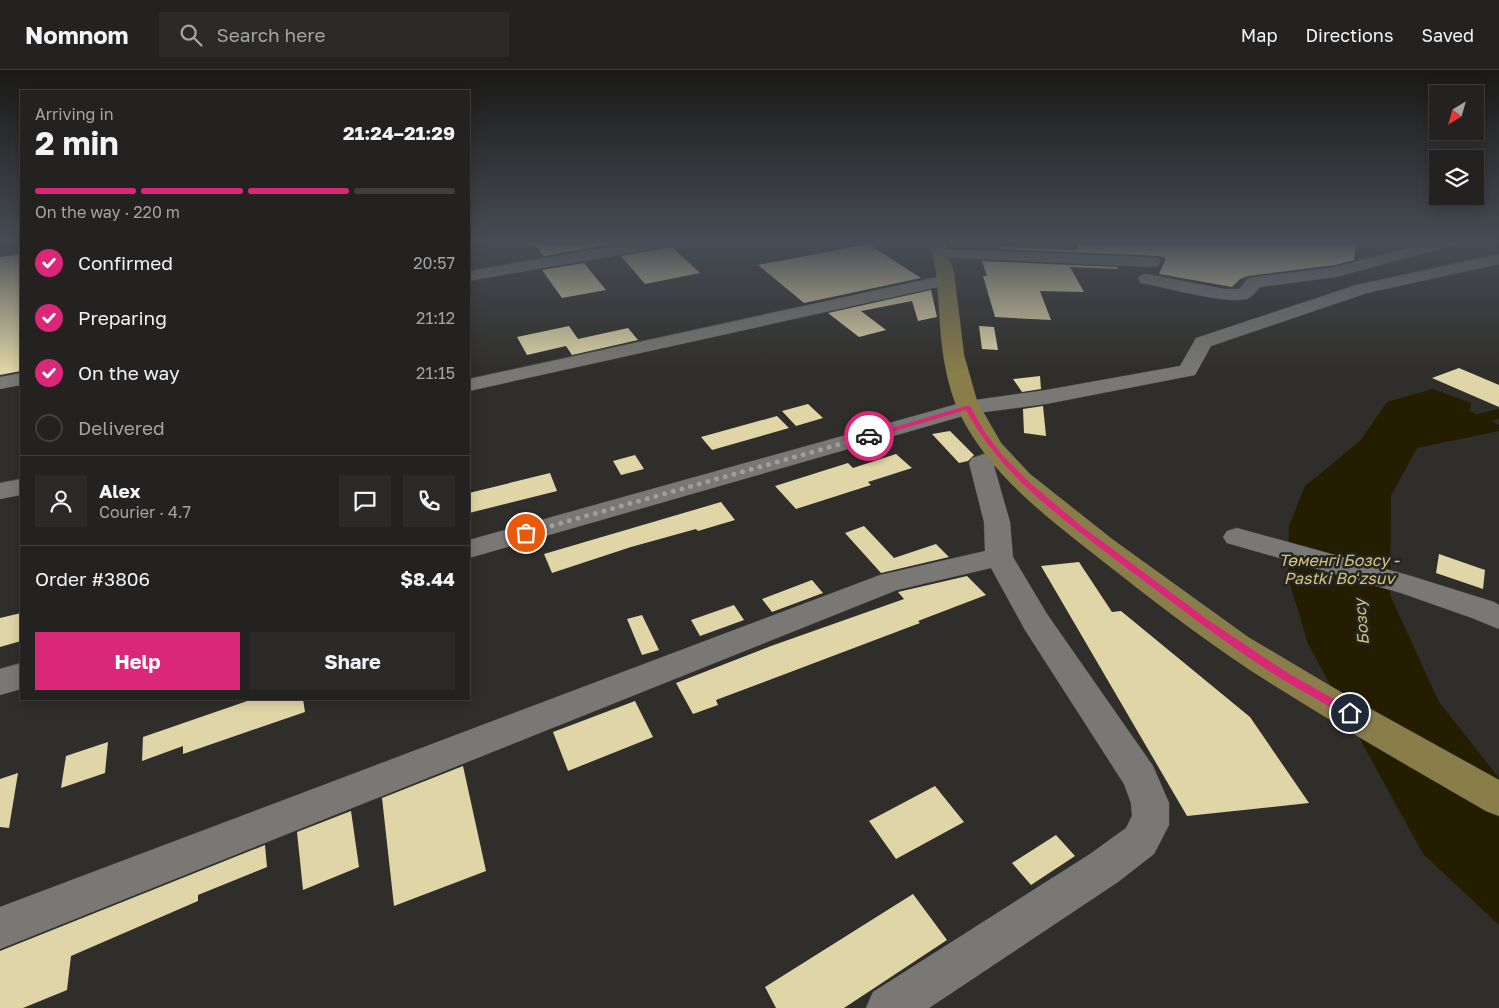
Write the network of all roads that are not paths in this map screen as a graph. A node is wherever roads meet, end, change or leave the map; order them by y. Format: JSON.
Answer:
{"nodes":[{"id":1,"x":924,"y":285,"type":"edge"},
{"id":2,"x":946,"y":285,"type":"edge"},
{"id":3,"x":1144,"y":285,"type":"edge"},
{"id":4,"x":1252,"y":285,"type":"edge"},
{"id":5,"x":1381,"y":285,"type":"edge"},
{"id":6,"x":20,"y":379,"type":"edge"},
{"id":7,"x":0,"y":383,"type":"edge"},
{"id":8,"x":470,"y":385,"type":"edge"},
{"id":9,"x":968,"y":408,"type":"junction"},
{"id":10,"x":999,"y":456,"type":"junction"},
{"id":11,"x":20,"y":487,"type":"edge"},
{"id":12,"x":0,"y":491,"type":"edge"},
{"id":13,"x":1237,"y":537,"type":"dead end"},
{"id":14,"x":470,"y":549,"type":"edge"},
{"id":15,"x":999,"y":557,"type":"junction"},
{"id":16,"x":1499,"y":618,"type":"edge"},
{"id":17,"x":20,"y":676,"type":"edge"},
{"id":18,"x":0,"y":682,"type":"edge"},
{"id":19,"x":1499,"y":799,"type":"edge"},
{"id":20,"x":0,"y":928,"type":"edge"},
{"id":21,"x":890,"y":1008,"type":"edge"}],
"edges":[{"from":1,"to":8,"type":"street"},
{"from":2,"to":9,"type":"main road"},
{"from":3,"to":4,"type":"street"},
{"from":5,"to":9,"type":"street"},
{"from":6,"to":7,"type":"street"},
{"from":9,"to":10,"type":"main road"},
{"from":9,"to":14,"type":"street"},
{"from":10,"to":15,"type":"street"},
{"from":10,"to":19,"type":"main road"},
{"from":11,"to":12,"type":"street"},
{"from":13,"to":16,"type":"street"},
{"from":15,"to":20,"type":"street"},
{"from":15,"to":21,"type":"street"},
{"from":17,"to":18,"type":"street"}]}
